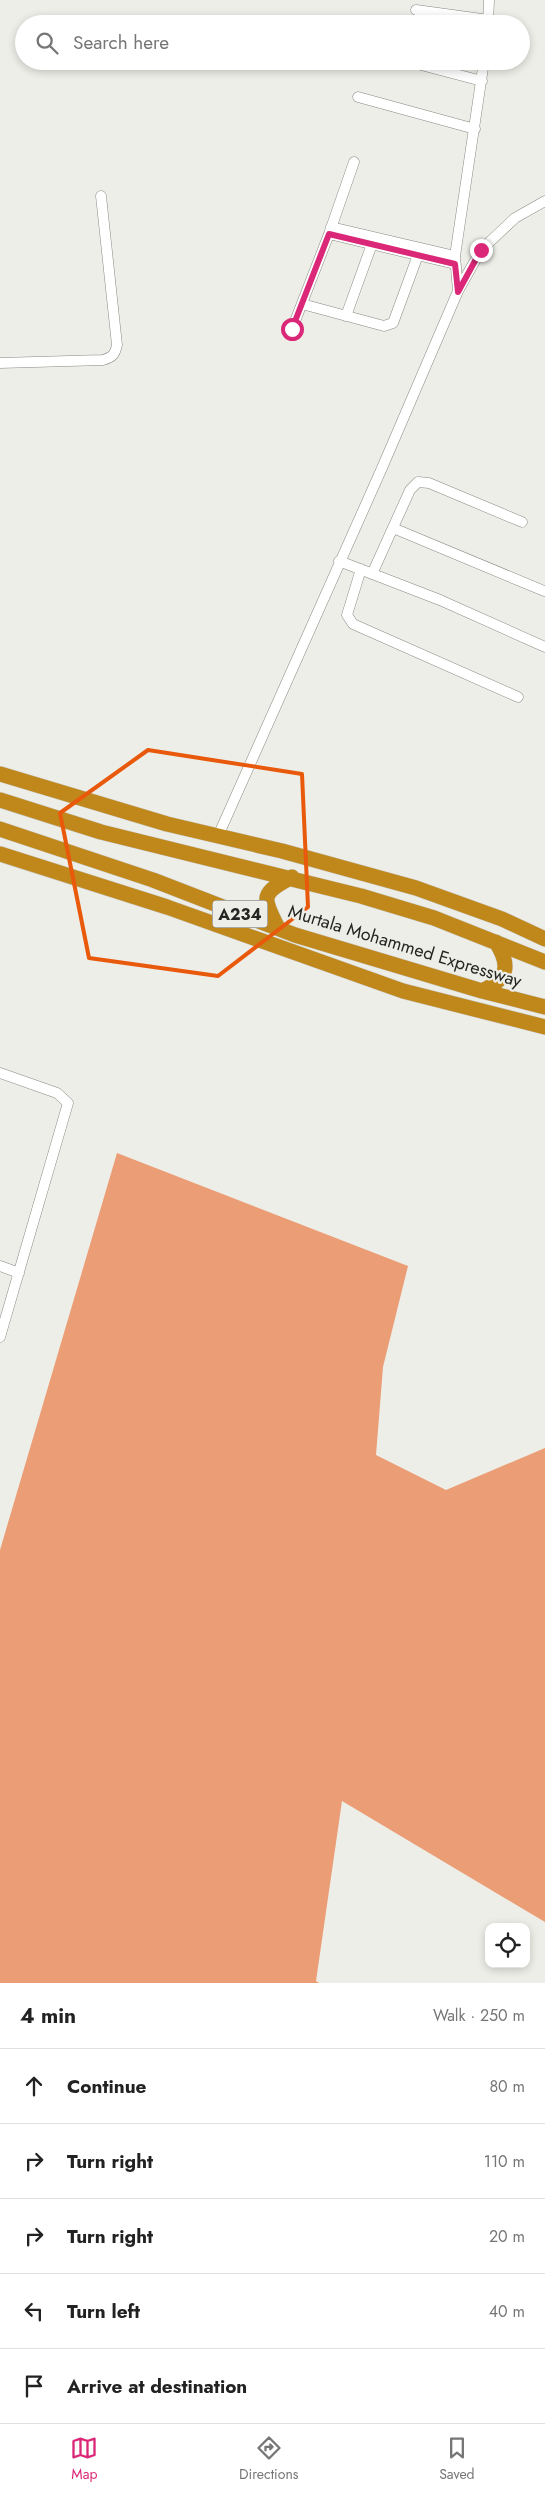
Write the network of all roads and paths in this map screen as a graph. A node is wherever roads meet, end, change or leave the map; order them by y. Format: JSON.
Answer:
{"nodes":[{"id":1,"x":489,"y":0,"type":"edge"},
{"id":2,"x":416,"y":10,"type":"dead end"},
{"id":3,"x":446,"y":15,"type":"edge"},
{"id":4,"x":488,"y":15,"type":"edge"},
{"id":5,"x":440,"y":70,"type":"edge"},
{"id":6,"x":483,"y":70,"type":"edge"},
{"id":7,"x":482,"y":81,"type":"junction"},
{"id":8,"x":358,"y":98,"type":"dead end"},
{"id":9,"x":475,"y":129,"type":"junction"},
{"id":10,"x":354,"y":162,"type":"dead end"},
{"id":11,"x":101,"y":196,"type":"dead end"},
{"id":12,"x":545,"y":202,"type":"edge"},
{"id":13,"x":330,"y":230,"type":"junction"},
{"id":14,"x":372,"y":244,"type":"junction"},
{"id":15,"x":418,"y":255,"type":"junction"},
{"id":16,"x":455,"y":260,"type":"junction"},
{"id":17,"x":458,"y":292,"type":"junction"},
{"id":18,"x":302,"y":304,"type":"junction"},
{"id":19,"x":346,"y":316,"type":"junction"},
{"id":20,"x":292,"y":329,"type":"dead end"},
{"id":21,"x":0,"y":363,"type":"edge"},
{"id":22,"x":522,"y":522,"type":"dead end"},
{"id":23,"x":393,"y":528,"type":"junction"},
{"id":24,"x":339,"y":561,"type":"junction"},
{"id":25,"x":361,"y":569,"type":"junction"},
{"id":26,"x":372,"y":574,"type":"junction"},
{"id":27,"x":544,"y":591,"type":"dead end"},
{"id":28,"x":545,"y":647,"type":"edge"},
{"id":29,"x":518,"y":697,"type":"dead end"},
{"id":30,"x":0,"y":774,"type":"edge"},
{"id":31,"x":0,"y":800,"type":"edge"},
{"id":32,"x":0,"y":830,"type":"edge"},
{"id":33,"x":218,"y":836,"type":"junction"},
{"id":34,"x":0,"y":854,"type":"edge"},
{"id":35,"x":292,"y":878,"type":"junction"},
{"id":36,"x":278,"y":928,"type":"junction"},
{"id":37,"x":545,"y":939,"type":"edge"},
{"id":38,"x":496,"y":942,"type":"junction"},
{"id":39,"x":545,"y":962,"type":"edge"},
{"id":40,"x":482,"y":991,"type":"junction"},
{"id":41,"x":545,"y":1006,"type":"edge"},
{"id":42,"x":545,"y":1027,"type":"edge"},
{"id":43,"x":0,"y":1072,"type":"edge"},
{"id":44,"x":0,"y":1266,"type":"edge"},
{"id":45,"x":19,"y":1273,"type":"junction"},
{"id":46,"x":0,"y":1337,"type":"edge"}],
"edges":[{"from":1,"to":4,"type":"street"},
{"from":2,"to":3,"type":"street"},
{"from":5,"to":7,"type":"street"},
{"from":6,"to":7,"type":"street"},
{"from":7,"to":9,"type":"street"},
{"from":8,"to":9,"type":"street"},
{"from":9,"to":16,"type":"street"},
{"from":10,"to":13,"type":"street"},
{"from":11,"to":21,"type":"street"},
{"from":12,"to":17,"type":"street"},
{"from":13,"to":14,"type":"street"},
{"from":13,"to":16,"type":"street"},
{"from":13,"to":18,"type":"street"},
{"from":14,"to":15,"type":"street"},
{"from":14,"to":19,"type":"street"},
{"from":15,"to":16,"type":"street"},
{"from":15,"to":19,"type":"street"},
{"from":16,"to":17,"type":"street"},
{"from":17,"to":24,"type":"street"},
{"from":18,"to":19,"type":"street"},
{"from":18,"to":20,"type":"street"},
{"from":22,"to":23,"type":"street"},
{"from":23,"to":26,"type":"street"},
{"from":23,"to":27,"type":"street"},
{"from":24,"to":25,"type":"street"},
{"from":24,"to":33,"type":"street"},
{"from":25,"to":26,"type":"street"},
{"from":25,"to":29,"type":"street"},
{"from":26,"to":28,"type":"street"},
{"from":30,"to":33,"type":"highway"},
{"from":31,"to":35,"type":"highway","name":"Murtala Mohammed Expressway"},
{"from":32,"to":36,"type":"highway","name":"Murtala Mohammed Expressway","number":"A234"},
{"from":33,"to":37,"type":"highway"},
{"from":34,"to":42,"type":"highway"},
{"from":35,"to":36,"type":"highway"},
{"from":35,"to":38,"type":"highway","name":"Murtala Mohammed Expressway"},
{"from":36,"to":40,"type":"highway","name":"Murtala Mohammed Expressway","number":"A234"},
{"from":38,"to":39,"type":"highway","name":"Murtala Mohammed Expressway"},
{"from":38,"to":40,"type":"highway"},
{"from":40,"to":41,"type":"highway","name":"Murtala Mohammed Expressway","number":"A234"},
{"from":43,"to":45,"type":"street"},
{"from":44,"to":45,"type":"street"},
{"from":45,"to":46,"type":"street"}]}
